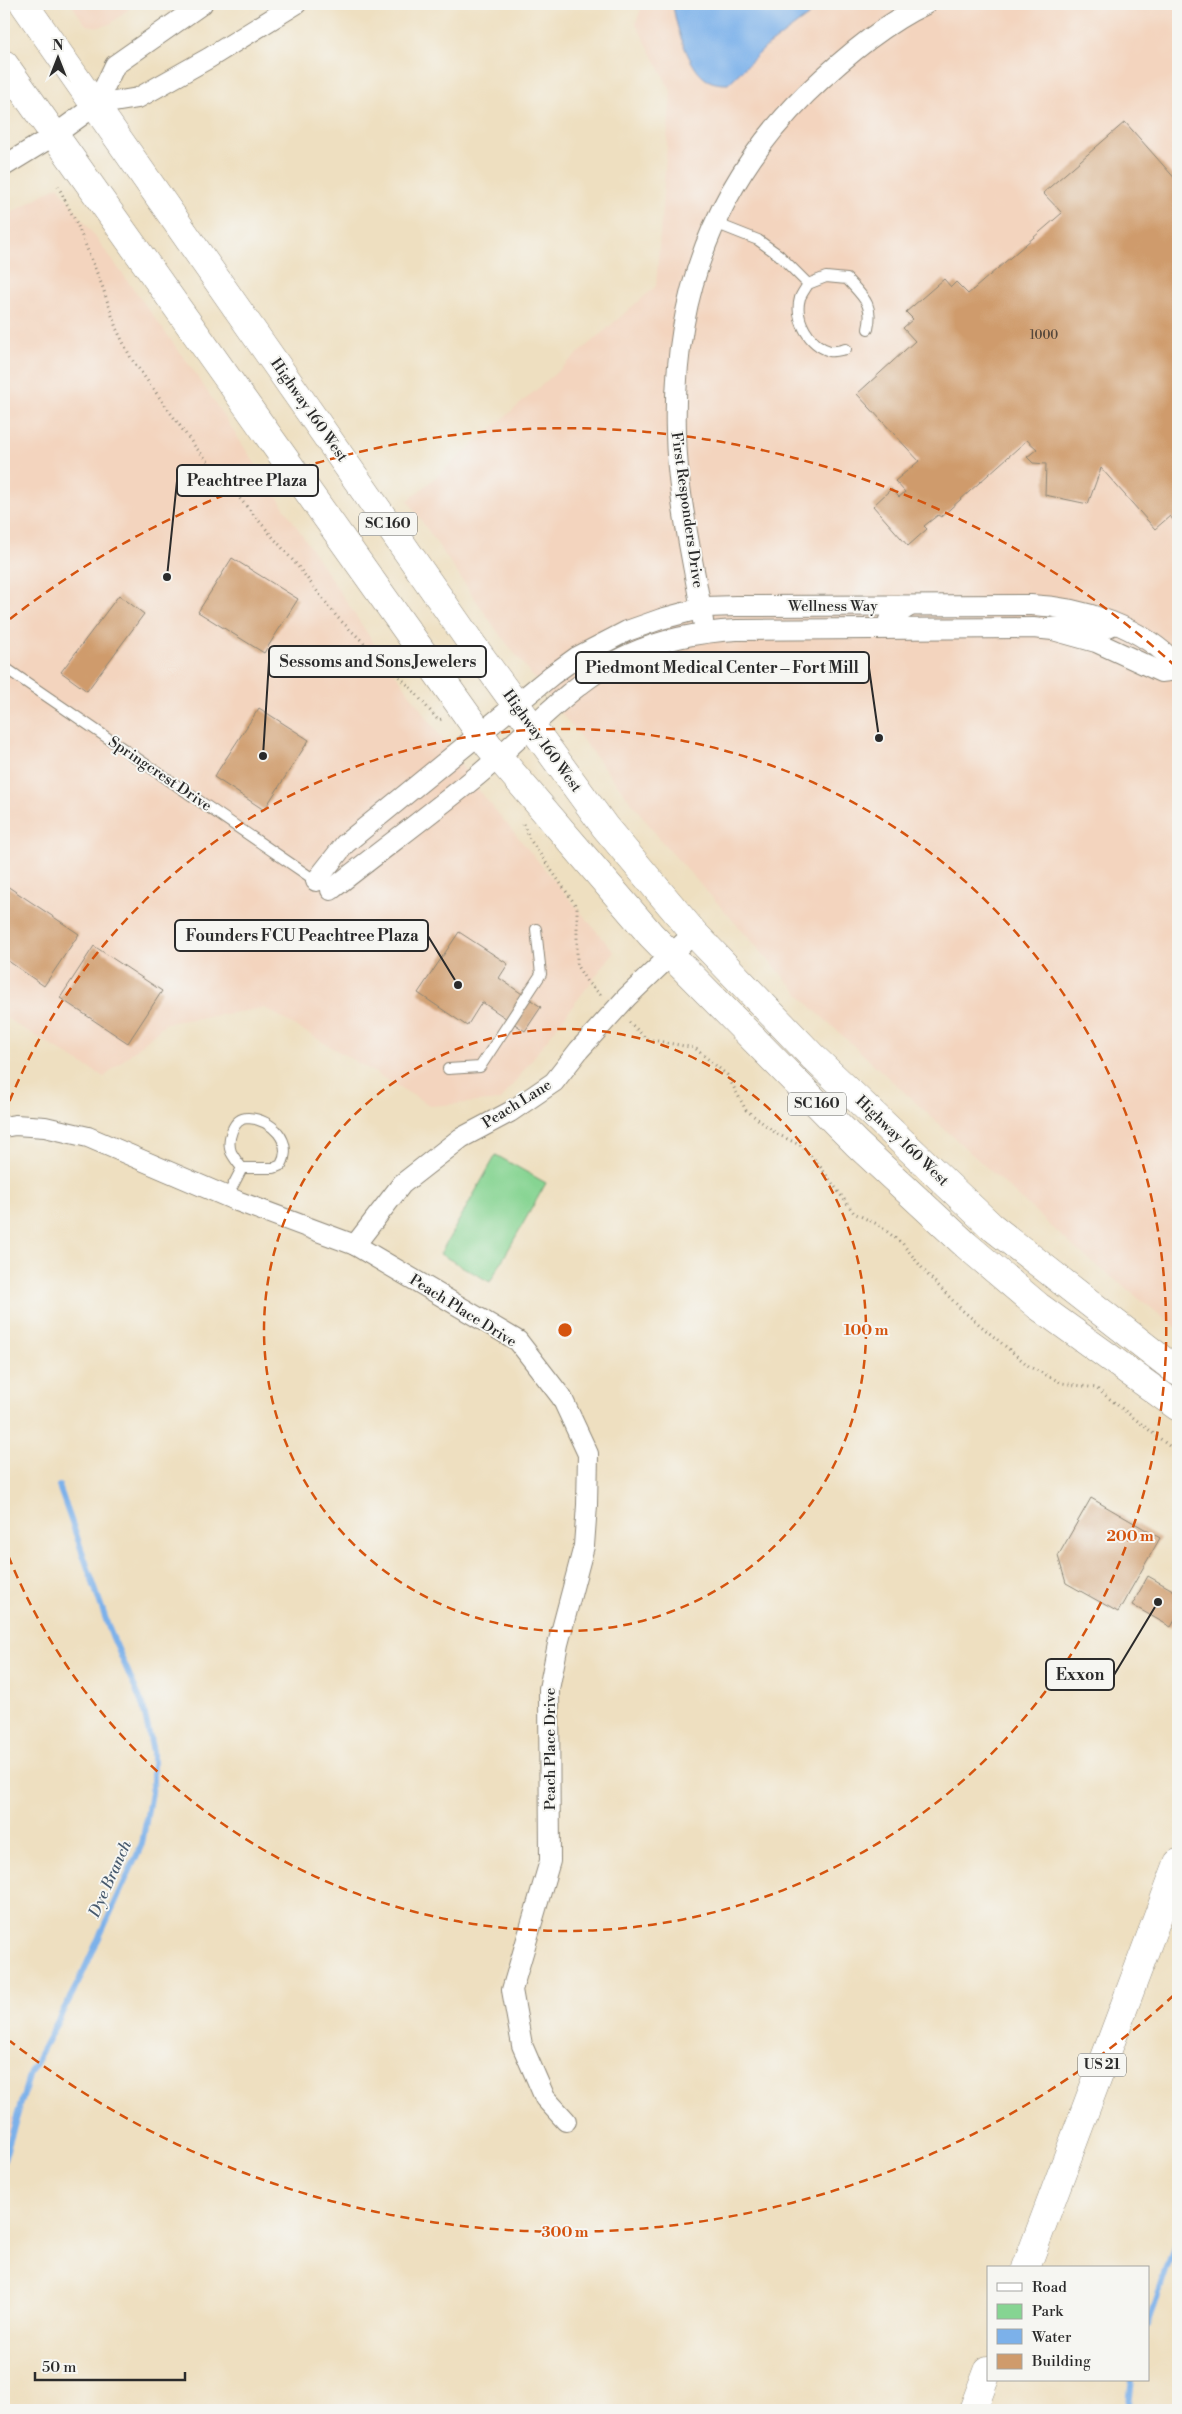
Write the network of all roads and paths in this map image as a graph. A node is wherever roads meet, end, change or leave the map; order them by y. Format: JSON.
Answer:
{"nodes":[{"id":1,"x":24,"y":4,"type":"edge"},
{"id":2,"x":202,"y":4,"type":"edge"},
{"id":3,"x":296,"y":4,"type":"edge"},
{"id":4,"x":926,"y":4,"type":"edge"},
{"id":5,"x":4,"y":64,"type":"edge"},
{"id":6,"x":96,"y":106,"type":"junction"},
{"id":7,"x":53,"y":136,"type":"junction"},
{"id":8,"x":4,"y":166,"type":"edge"},
{"id":9,"x":58,"y":186,"type":"dead end"},
{"id":10,"x":715,"y":223,"type":"junction"},
{"id":11,"x":808,"y":284,"type":"junction"},
{"id":12,"x":868,"y":329,"type":"dead end"},
{"id":13,"x":846,"y":349,"type":"dead end"},
{"id":14,"x":920,"y":606,"type":"junction"},
{"id":15,"x":989,"y":606,"type":"junction"},
{"id":16,"x":701,"y":608,"type":"junction"},
{"id":17,"x":990,"y":627,"type":"junction"},
{"id":18,"x":1120,"y":627,"type":"junction"},
{"id":19,"x":1033,"y":628,"type":"junction"},
{"id":20,"x":804,"y":629,"type":"junction"},
{"id":21,"x":704,"y":632,"type":"junction"},
{"id":22,"x":4,"y":667,"type":"edge"},
{"id":23,"x":1178,"y":668,"type":"edge"},
{"id":24,"x":508,"y":710,"type":"junction"},
{"id":25,"x":444,"y":719,"type":"dead end"},
{"id":26,"x":480,"y":734,"type":"junction"},
{"id":27,"x":516,"y":742,"type":"junction"},
{"id":28,"x":522,"y":819,"type":"dead end"},
{"id":29,"x":324,"y":885,"type":"junction"},
{"id":30,"x":536,"y":929,"type":"dead end"},
{"id":31,"x":694,"y":933,"type":"junction"},
{"id":32,"x":670,"y":955,"type":"junction"},
{"id":33,"x":616,"y":1008,"type":"junction"},
{"id":34,"x":448,"y":1069,"type":"dead end"},
{"id":35,"x":4,"y":1128,"type":"edge"},
{"id":36,"x":242,"y":1168,"type":"junction"},
{"id":37,"x":227,"y":1197,"type":"junction"},
{"id":38,"x":355,"y":1245,"type":"junction"},
{"id":39,"x":1174,"y":1364,"type":"edge"},
{"id":40,"x":1178,"y":1407,"type":"edge"},
{"id":41,"x":1178,"y":1452,"type":"edge"},
{"id":42,"x":1178,"y":1863,"type":"edge"},
{"id":43,"x":566,"y":2121,"type":"dead end"},
{"id":44,"x":1027,"y":2266,"type":"edge"},
{"id":45,"x":987,"y":2373,"type":"edge"},
{"id":46,"x":974,"y":2410,"type":"edge"}],
"edges":[{"from":1,"to":6,"type":"main road","name":"Highway 160 West","number":"SC 160"},
{"from":2,"to":6,"type":"street"},
{"from":3,"to":6,"type":"street"},
{"from":4,"to":10,"type":"street","name":"First Responders Drive"},
{"from":5,"to":7,"type":"main road","name":"Highway 160 West","number":"SC 160"},
{"from":6,"to":7,"type":"street"},
{"from":6,"to":24,"type":"main road","name":"Highway 160 West","number":"SC 160"},
{"from":7,"to":8,"type":"street"},
{"from":7,"to":26,"type":"main road","name":"Highway 160 West","number":"SC 160"},
{"from":9,"to":25,"type":"path"},
{"from":10,"to":11,"type":"lane"},
{"from":10,"to":16,"type":"street","name":"First Responders Drive"},
{"from":11,"to":12,"type":"lane"},
{"from":11,"to":13,"type":"lane"},
{"from":14,"to":15,"type":"street","name":"Wellness Way"},
{"from":14,"to":16,"type":"street","name":"Wellness Way"},
{"from":14,"to":20,"type":"lane"},
{"from":15,"to":17,"type":"street"},
{"from":15,"to":18,"type":"street","name":"Wellness Way"},
{"from":16,"to":21,"type":"street","name":"First Responders Drive"},
{"from":16,"to":24,"type":"street","name":"Wellness Way"},
{"from":17,"to":19,"type":"street","name":"Wellness Way"},
{"from":17,"to":20,"type":"street","name":"Wellness Way"},
{"from":18,"to":19,"type":"lane"},
{"from":18,"to":23,"type":"street","name":"Wellness Way"},
{"from":19,"to":23,"type":"street","name":"Wellness Way"},
{"from":20,"to":21,"type":"street","name":"Wellness Way"},
{"from":21,"to":27,"type":"street","name":"Wellness Way"},
{"from":22,"to":29,"type":"lane","name":"Springcrest Drive"},
{"from":24,"to":26,"type":"street"},
{"from":24,"to":27,"type":"main road","name":"Highway 160 West","number":"SC 160"},
{"from":26,"to":27,"type":"main road","name":"Highway 160 West","number":"SC 160"},
{"from":26,"to":29,"type":"street"},
{"from":27,"to":29,"type":"street"},
{"from":27,"to":31,"type":"main road","name":"Highway 160 West","number":"SC 160"},
{"from":27,"to":32,"type":"main road","name":"Highway 160 West","number":"SC 160"},
{"from":28,"to":33,"type":"path"},
{"from":30,"to":34,"type":"lane"},
{"from":31,"to":32,"type":"street","name":"Peach Lane"},
{"from":31,"to":39,"type":"main road","name":"Highway 160 West","number":"SC 160"},
{"from":32,"to":33,"type":"street","name":"Peach Lane"},
{"from":32,"to":40,"type":"main road","name":"Highway 160 West","number":"SC 160"},
{"from":33,"to":38,"type":"street","name":"Peach Lane"},
{"from":33,"to":41,"type":"path"},
{"from":35,"to":37,"type":"street","name":"Peach Place Drive"},
{"from":36,"to":36,"type":"lane"},
{"from":36,"to":37,"type":"lane"},
{"from":37,"to":38,"type":"street","name":"Peach Place Drive"},
{"from":38,"to":43,"type":"street","name":"Peach Place Drive"},
{"from":42,"to":44,"type":"main road","number":"US 21"},
{"from":45,"to":46,"type":"main road"}]}
